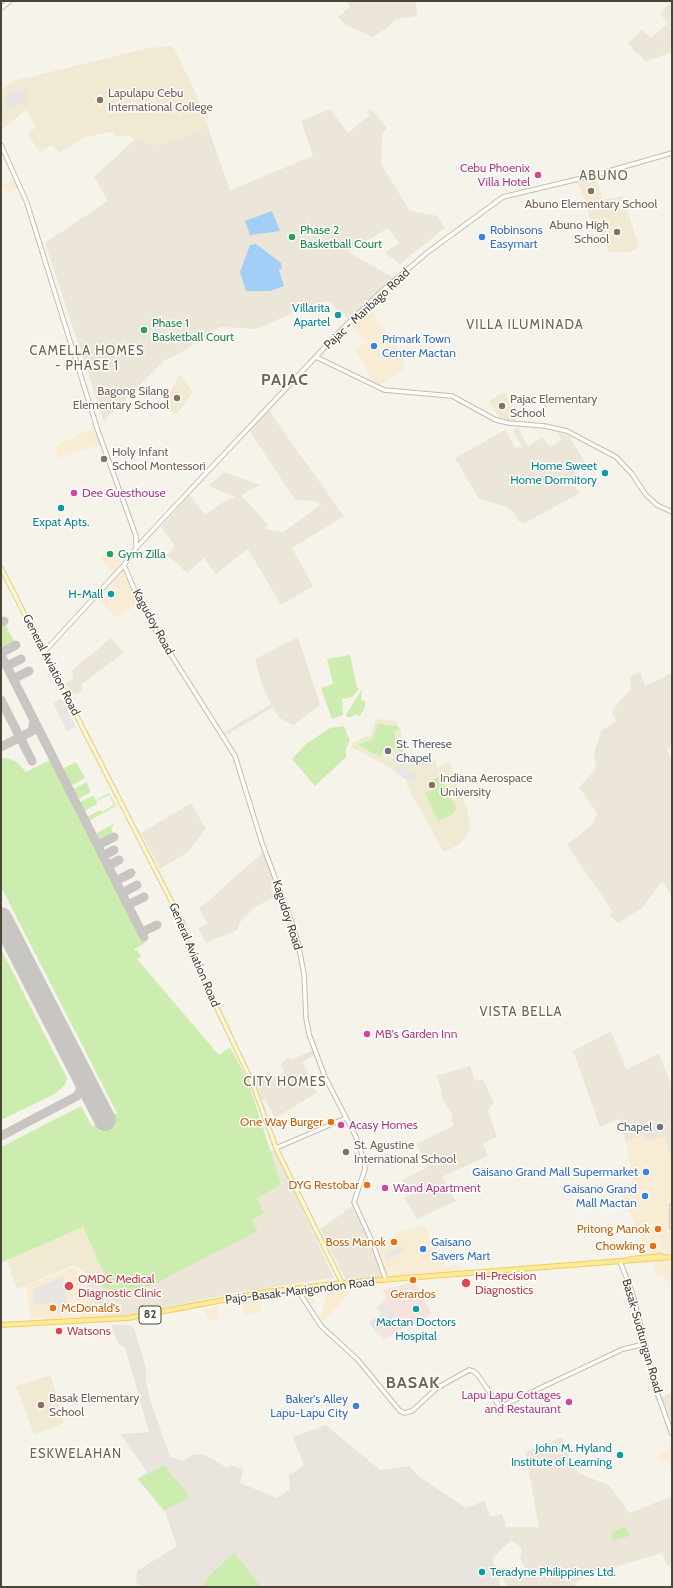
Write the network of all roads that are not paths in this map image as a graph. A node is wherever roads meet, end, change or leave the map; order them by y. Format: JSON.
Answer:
{"nodes":[{"id":1,"x":10,"y":1,"type":"edge"},
{"id":2,"x":1,"y":8,"type":"edge"},
{"id":3,"x":1,"y":145,"type":"edge"},
{"id":4,"x":672,"y":153,"type":"edge"},
{"id":5,"x":316,"y":357,"type":"junction"},
{"id":6,"x":672,"y":512,"type":"edge"},
{"id":7,"x":136,"y":536,"type":"junction"},
{"id":8,"x":144,"y":540,"type":"junction"},
{"id":9,"x":136,"y":548,"type":"junction"},
{"id":10,"x":124,"y":565,"type":"junction"},
{"id":11,"x":1,"y":568,"type":"edge"},
{"id":12,"x":44,"y":652,"type":"junction"},
{"id":13,"x":346,"y":1118,"type":"junction"},
{"id":14,"x":276,"y":1148,"type":"junction"},
{"id":15,"x":672,"y":1206,"type":"edge"},
{"id":16,"x":672,"y":1227,"type":"edge"},
{"id":17,"x":672,"y":1256,"type":"edge"},
{"id":18,"x":620,"y":1261,"type":"junction"},
{"id":19,"x":386,"y":1280,"type":"junction"},
{"id":20,"x":342,"y":1284,"type":"junction"},
{"id":21,"x":297,"y":1288,"type":"junction"},
{"id":22,"x":1,"y":1325,"type":"edge"},
{"id":23,"x":645,"y":1344,"type":"junction"},
{"id":24,"x":672,"y":1434,"type":"edge"}],
"edges":[{"from":1,"to":2,"type":"street"},
{"from":3,"to":7,"type":"street"},
{"from":4,"to":5,"type":"street","name":"Pajac - Maribago Road"},
{"from":5,"to":6,"type":"street"},
{"from":5,"to":8,"type":"street","name":"Pajac - Maribago Road"},
{"from":7,"to":8,"type":"street"},
{"from":7,"to":9,"type":"street"},
{"from":8,"to":9,"type":"street","name":"Pajac - Maribago Road"},
{"from":9,"to":10,"type":"street","name":"Pajac - Maribago Road"},
{"from":10,"to":12,"type":"street","name":"Pajac - Maribago Road"},
{"from":10,"to":13,"type":"street","name":"Kagudoy Road"},
{"from":11,"to":12,"type":"main road","name":"General Aviation Road"},
{"from":12,"to":14,"type":"main road","name":"General Aviation Road"},
{"from":13,"to":14,"type":"street"},
{"from":13,"to":19,"type":"street","name":"Kagudoy Road"},
{"from":14,"to":20,"type":"main road","name":"General Aviation Road"},
{"from":15,"to":16,"type":"street"},
{"from":17,"to":18,"type":"main road","number":"82"},
{"from":18,"to":19,"type":"main road","number":"82"},
{"from":18,"to":23,"type":"street","name":"Basak-Sudtungan Road"},
{"from":19,"to":20,"type":"main road","name":"Pajo-Basak-Marigondon Road","number":"82"},
{"from":20,"to":21,"type":"main road","name":"Pajo-Basak-Marigondon Road","number":"82"},
{"from":21,"to":22,"type":"main road","name":"Pajo-Basak-Marigondon Road","number":"82"},
{"from":21,"to":23,"type":"street"},
{"from":23,"to":24,"type":"street","name":"Basak-Sudtungan Road"}]}
